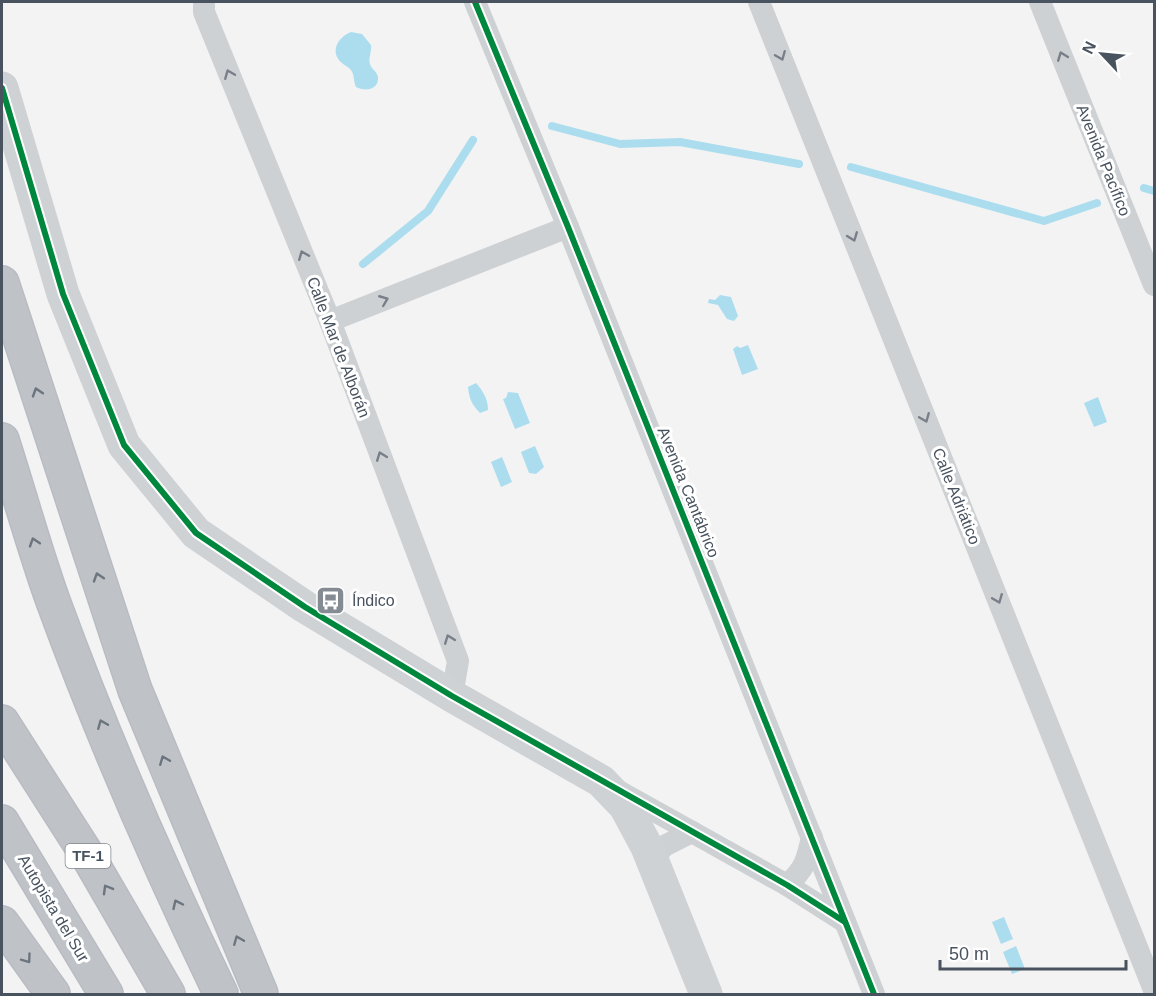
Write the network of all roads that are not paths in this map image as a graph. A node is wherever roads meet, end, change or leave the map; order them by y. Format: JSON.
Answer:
{"nodes":[{"id":1,"x":204,"y":2,"type":"edge"},
{"id":2,"x":475,"y":2,"type":"edge"},
{"id":3,"x":759,"y":2,"type":"edge"},
{"id":4,"x":1040,"y":2,"type":"edge"},
{"id":5,"x":2,"y":88,"type":"edge"},
{"id":6,"x":568,"y":227,"type":"junction"},
{"id":7,"x":2,"y":282,"type":"edge"},
{"id":8,"x":1155,"y":285,"type":"edge"},
{"id":9,"x":330,"y":321,"type":"junction"},
{"id":10,"x":2,"y":440,"type":"edge"},
{"id":11,"x":452,"y":696,"type":"junction"},
{"id":12,"x":2,"y":722,"type":"edge"},
{"id":13,"x":601,"y":781,"type":"junction"},
{"id":14,"x":2,"y":822,"type":"edge"},
{"id":15,"x":692,"y":832,"type":"junction"},
{"id":16,"x":812,"y":837,"type":"junction"},
{"id":17,"x":652,"y":860,"type":"junction"},
{"id":18,"x":787,"y":885,"type":"junction"},
{"id":19,"x":845,"y":922,"type":"junction"},
{"id":20,"x":2,"y":923,"type":"edge"},
{"id":21,"x":1149,"y":960,"type":"edge"},
{"id":22,"x":1155,"y":990,"type":"edge"},
{"id":23,"x":52,"y":994,"type":"edge"},
{"id":24,"x":106,"y":994,"type":"edge"},
{"id":25,"x":168,"y":994,"type":"edge"},
{"id":26,"x":221,"y":994,"type":"edge"},
{"id":27,"x":261,"y":994,"type":"edge"},
{"id":28,"x":706,"y":994,"type":"edge"},
{"id":29,"x":874,"y":994,"type":"edge"}],
"edges":[{"from":9,"to":1,"type":"street","name":"Calle Mar de Alborán","one_way":true},
{"from":2,"to":6,"type":"street","name":"Avenida Cantábrico"},
{"from":3,"to":21,"type":"street","name":"Calle Adriático","one_way":true},
{"from":8,"to":4,"type":"street","name":"Avenida Pacífico","one_way":true},
{"from":5,"to":11,"type":"street"},
{"from":9,"to":6,"type":"street","one_way":true},
{"from":6,"to":16,"type":"street","name":"Avenida Cantábrico"},
{"from":27,"to":7,"type":"highway","one_way":true},
{"from":11,"to":9,"type":"street","name":"Calle Mar de Alborán","one_way":true},
{"from":26,"to":10,"type":"highway","one_way":true},
{"from":11,"to":13,"type":"street"},
{"from":25,"to":12,"type":"highway","number":"TF-1","one_way":true},
{"from":13,"to":15,"type":"street"},
{"from":13,"to":17,"type":"street"},
{"from":14,"to":24,"type":"highway","name":"Autopista del Sur"},
{"from":15,"to":17,"type":"street"},
{"from":15,"to":18,"type":"street"},
{"from":16,"to":18,"type":"street"},
{"from":16,"to":19,"type":"street","name":"Avenida Cantábrico"},
{"from":17,"to":28,"type":"street"},
{"from":18,"to":19,"type":"street"},
{"from":19,"to":29,"type":"street","name":"Avenida Cantábrico"},
{"from":20,"to":23,"type":"highway","one_way":true},
{"from":21,"to":22,"type":"street","name":"Calle Adriático"}]}
